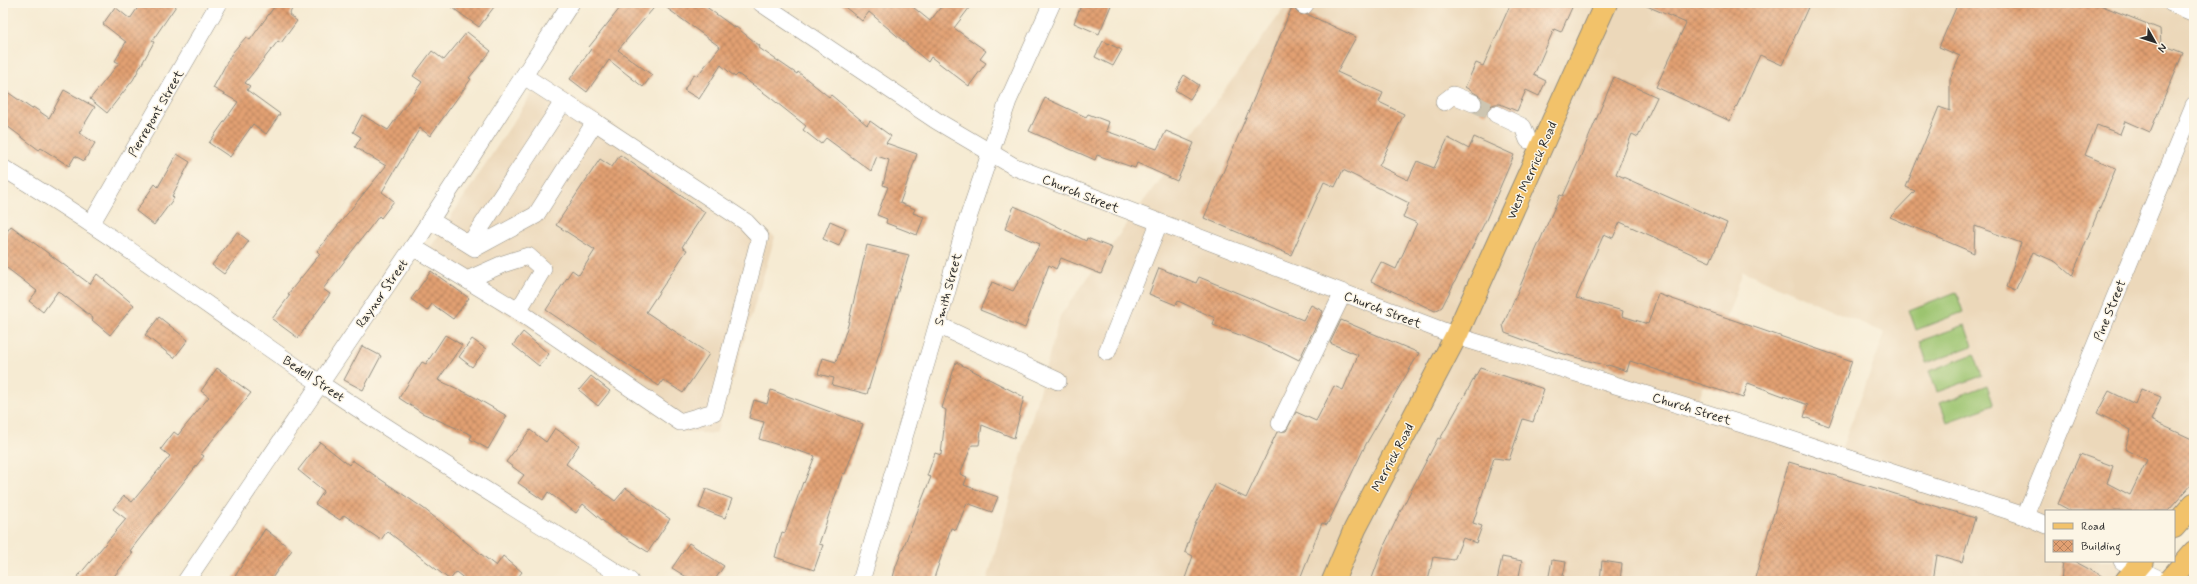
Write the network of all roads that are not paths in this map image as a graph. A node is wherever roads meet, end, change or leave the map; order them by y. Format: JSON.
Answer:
{"nodes":[{"id":1,"x":219,"y":3,"type":"edge"},
{"id":2,"x":571,"y":3,"type":"edge"},
{"id":3,"x":760,"y":3,"type":"edge"},
{"id":4,"x":1052,"y":3,"type":"edge"},
{"id":5,"x":1606,"y":3,"type":"edge"},
{"id":6,"x":2171,"y":3,"type":"edge"},
{"id":7,"x":2194,"y":13,"type":"edge"},
{"id":8,"x":524,"y":76,"type":"junction"},
{"id":9,"x":563,"y":102,"type":"junction"},
{"id":10,"x":1444,"y":102,"type":"dead end"},
{"id":11,"x":1473,"y":103,"type":"tunnel mouth"},
{"id":12,"x":2194,"y":105,"type":"edge"},
{"id":13,"x":1496,"y":114,"type":"tunnel mouth"},
{"id":14,"x":595,"y":122,"type":"junction"},
{"id":15,"x":1528,"y":140,"type":"dead end"},
{"id":16,"x":990,"y":151,"type":"junction"},
{"id":17,"x":3,"y":168,"type":"edge"},
{"id":18,"x":430,"y":220,"type":"junction"},
{"id":19,"x":1159,"y":223,"type":"junction"},
{"id":20,"x":91,"y":224,"type":"junction"},
{"id":21,"x":470,"y":244,"type":"junction"},
{"id":22,"x":413,"y":247,"type":"junction"},
{"id":23,"x":467,"y":280,"type":"junction"},
{"id":24,"x":1343,"y":293,"type":"junction"},
{"id":25,"x":518,"y":311,"type":"junction"},
{"id":26,"x":938,"y":325,"type":"junction"},
{"id":27,"x":1456,"y":336,"type":"junction"},
{"id":28,"x":1107,"y":352,"type":"dead end"},
{"id":29,"x":1058,"y":381,"type":"dead end"},
{"id":30,"x":319,"y":382,"type":"junction"},
{"id":31,"x":1280,"y":423,"type":"dead end"},
{"id":32,"x":2194,"y":504,"type":"edge"},
{"id":33,"x":2025,"y":516,"type":"junction"},
{"id":34,"x":2045,"y":526,"type":"edge"},
{"id":35,"x":2175,"y":526,"type":"edge"},
{"id":36,"x":2194,"y":552,"type":"edge"},
{"id":37,"x":2132,"y":568,"type":"edge"},
{"id":38,"x":186,"y":581,"type":"edge"},
{"id":39,"x":630,"y":581,"type":"edge"},
{"id":40,"x":861,"y":581,"type":"edge"},
{"id":41,"x":1333,"y":581,"type":"edge"},
{"id":42,"x":2163,"y":581,"type":"edge"},
{"id":43,"x":2169,"y":581,"type":"edge"}],
"edges":[{"from":1,"to":20,"type":"street","name":"Pierrepont Street"},
{"from":2,"to":8,"type":"street","name":"Raynor Street"},
{"from":3,"to":16,"type":"street","name":"Church Street"},
{"from":4,"to":16,"type":"street","name":"Smith Street"},
{"from":5,"to":27,"type":"main road","name":"West Merrick Road"},
{"from":6,"to":7,"type":"street"},
{"from":8,"to":9,"type":"street"},
{"from":8,"to":18,"type":"street","name":"Raynor Street"},
{"from":9,"to":14,"type":"street"},
{"from":9,"to":21,"type":"street"},
{"from":10,"to":11,"type":"street"},
{"from":12,"to":33,"type":"street","name":"Pine Street"},
{"from":13,"to":15,"type":"street"},
{"from":14,"to":21,"type":"street"},
{"from":14,"to":25,"type":"street"},
{"from":16,"to":19,"type":"street","name":"Church Street"},
{"from":16,"to":26,"type":"street","name":"Smith Street"},
{"from":17,"to":20,"type":"street","name":"Bedell Street"},
{"from":18,"to":21,"type":"street"},
{"from":18,"to":22,"type":"street","name":"Raynor Street"},
{"from":19,"to":24,"type":"street","name":"Church Street"},
{"from":19,"to":28,"type":"street"},
{"from":20,"to":30,"type":"street","name":"Bedell Street"},
{"from":22,"to":23,"type":"street"},
{"from":22,"to":30,"type":"street","name":"Raynor Street"},
{"from":23,"to":25,"type":"street"},
{"from":23,"to":25,"type":"street"},
{"from":24,"to":27,"type":"street","name":"Church Street"},
{"from":24,"to":31,"type":"street"},
{"from":26,"to":29,"type":"street"},
{"from":26,"to":40,"type":"street","name":"Smith Street"},
{"from":27,"to":33,"type":"street","name":"Church Street"},
{"from":27,"to":41,"type":"main road","name":"Merrick Road"},
{"from":30,"to":38,"type":"street","name":"Raynor Street"},
{"from":30,"to":39,"type":"street","name":"Bedell Street"},
{"from":32,"to":35,"type":"main road"},
{"from":33,"to":34,"type":"street","name":"Church Street"},
{"from":36,"to":43,"type":"main road"},
{"from":37,"to":42,"type":"street"}]}
